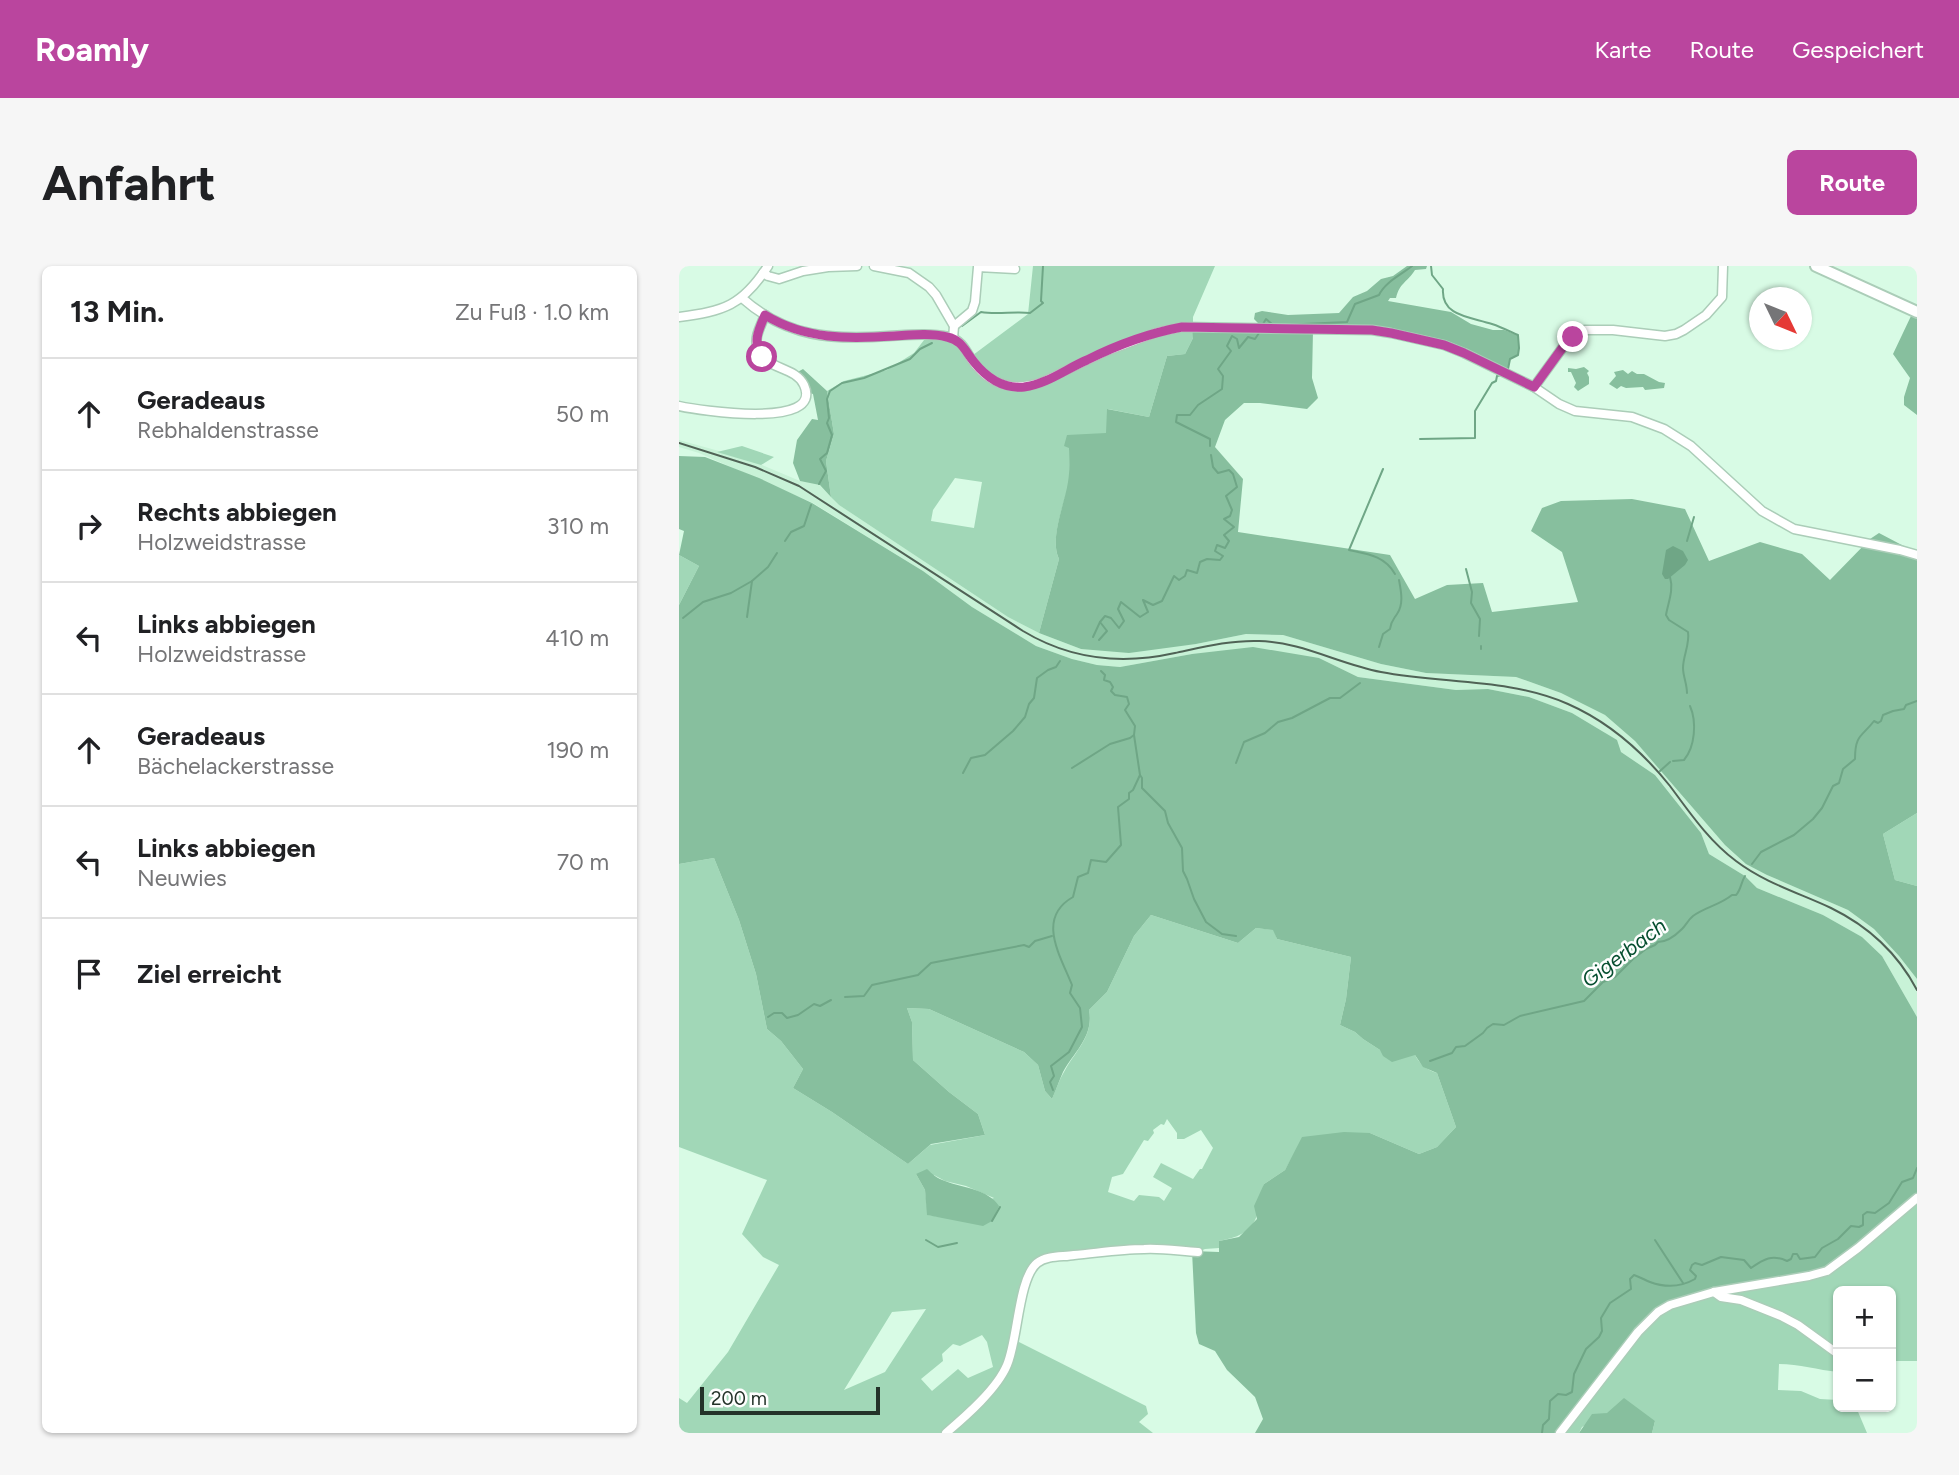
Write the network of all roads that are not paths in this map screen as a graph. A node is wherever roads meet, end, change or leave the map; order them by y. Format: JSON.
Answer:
{"nodes":[{"id":1,"x":857,"y":266,"type":"edge"},
{"id":2,"x":874,"y":266,"type":"edge"},
{"id":3,"x":1723,"y":266,"type":"edge"},
{"id":4,"x":1816,"y":266,"type":"edge"},
{"id":5,"x":766,"y":269,"type":"edge"},
{"id":6,"x":1015,"y":269,"type":"dead end"},
{"id":7,"x":742,"y":298,"type":"junction"},
{"id":8,"x":1917,"y":312,"type":"edge"},
{"id":9,"x":765,"y":315,"type":"junction"},
{"id":10,"x":679,"y":317,"type":"edge"},
{"id":11,"x":954,"y":326,"type":"junction"},
{"id":12,"x":953,"y":339,"type":"junction"},
{"id":13,"x":1534,"y":387,"type":"junction"},
{"id":14,"x":679,"y":406,"type":"edge"},
{"id":15,"x":1917,"y":555,"type":"edge"},
{"id":16,"x":1917,"y":1198,"type":"edge"},
{"id":17,"x":1198,"y":1252,"type":"dead end"},
{"id":18,"x":1714,"y":1292,"type":"junction"},
{"id":19,"x":1833,"y":1350,"type":"edge"},
{"id":20,"x":946,"y":1433,"type":"edge"},
{"id":21,"x":1560,"y":1433,"type":"edge"}],
"edges":[{"from":1,"to":5,"type":"street"},
{"from":2,"to":11,"type":"street"},
{"from":3,"to":13,"type":"street"},
{"from":4,"to":8,"type":"main road"},
{"from":5,"to":7,"type":"street"},
{"from":6,"to":11,"type":"street"},
{"from":7,"to":9,"type":"street"},
{"from":7,"to":10,"type":"street"},
{"from":9,"to":12,"type":"street"},
{"from":9,"to":14,"type":"street"},
{"from":11,"to":12,"type":"street"},
{"from":12,"to":13,"type":"street"},
{"from":13,"to":15,"type":"street"},
{"from":16,"to":18,"type":"street"},
{"from":17,"to":20,"type":"street"},
{"from":18,"to":19,"type":"street"},
{"from":18,"to":21,"type":"street"}]}
